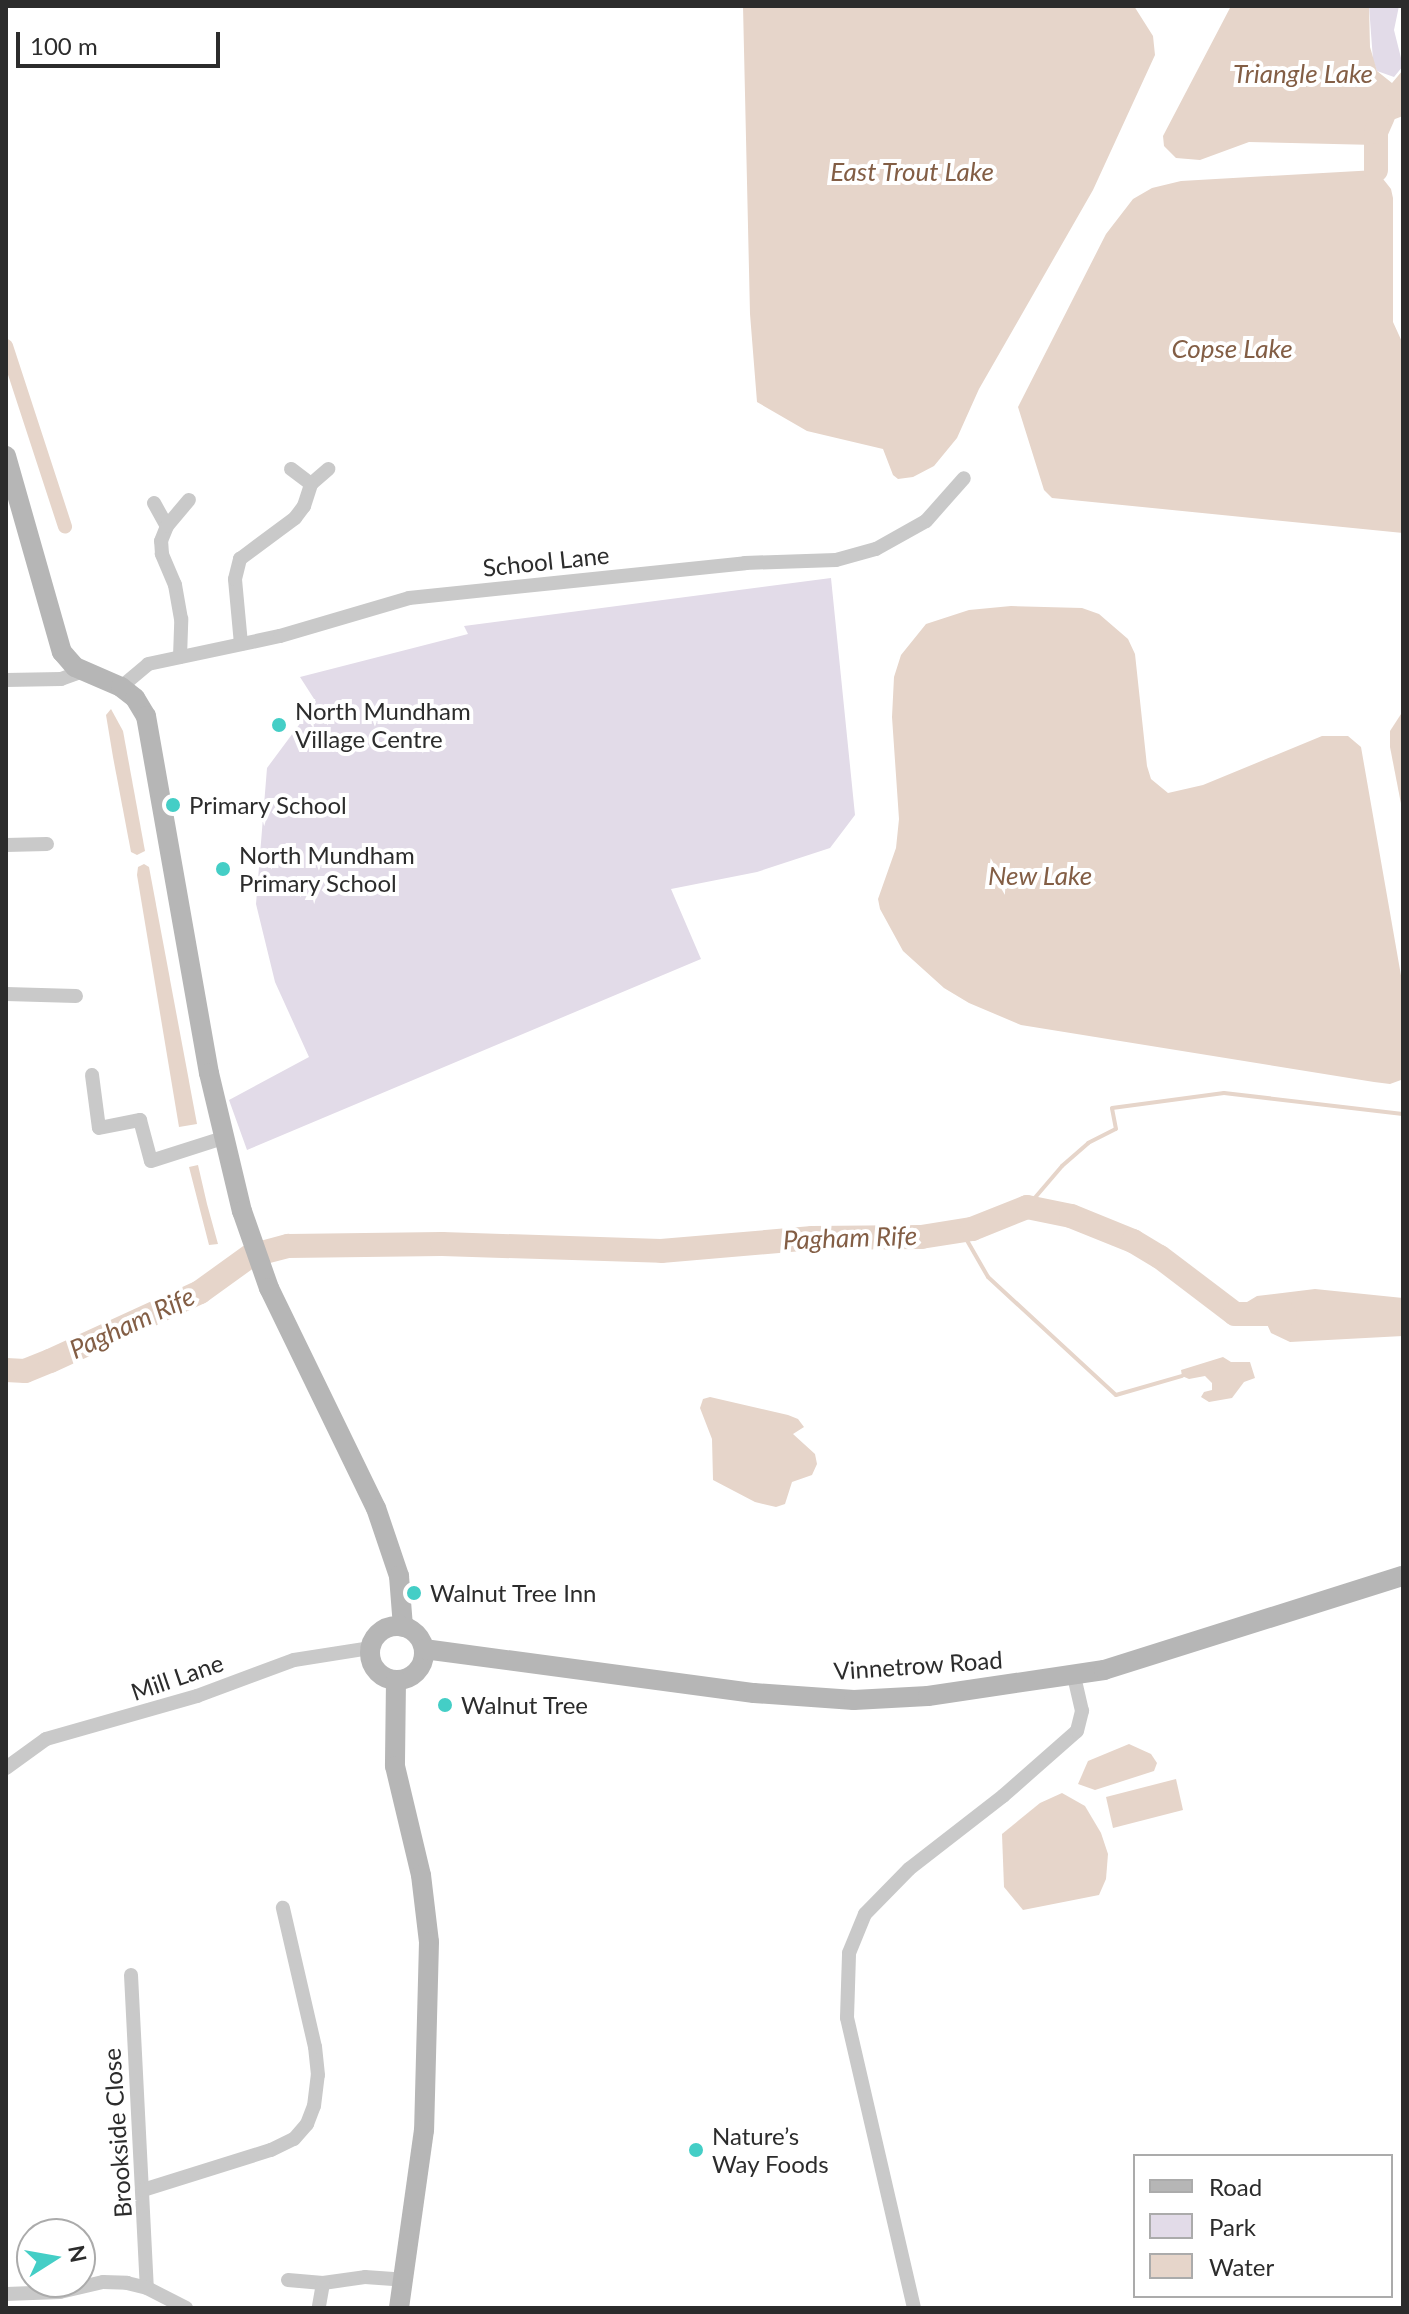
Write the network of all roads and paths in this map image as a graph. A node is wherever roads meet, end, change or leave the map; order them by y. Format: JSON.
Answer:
{"nodes":[{"id":1,"x":6,"y":456,"type":"edge"},
{"id":2,"x":291,"y":469,"type":"dead end"},
{"id":3,"x":328,"y":469,"type":"dead end"},
{"id":4,"x":964,"y":478,"type":"dead end"},
{"id":5,"x":311,"y":484,"type":"junction"},
{"id":6,"x":189,"y":500,"type":"dead end"},
{"id":7,"x":154,"y":503,"type":"dead end"},
{"id":8,"x":167,"y":526,"type":"junction"},
{"id":9,"x":241,"y":644,"type":"junction"},
{"id":10,"x":180,"y":657,"type":"junction"},
{"id":11,"x":83,"y":671,"type":"junction"},
{"id":12,"x":6,"y":680,"type":"edge"},
{"id":13,"x":121,"y":687,"type":"junction"},
{"id":14,"x":47,"y":844,"type":"dead end"},
{"id":15,"x":6,"y":845,"type":"edge"},
{"id":16,"x":6,"y":994,"type":"edge"},
{"id":17,"x":76,"y":996,"type":"dead end"},
{"id":18,"x":92,"y":1075,"type":"dead end"},
{"id":19,"x":223,"y":1138,"type":"junction"},
{"id":20,"x":1403,"y":1576,"type":"edge"},
{"id":21,"x":403,"y":1627,"type":"junction"},
{"id":22,"x":371,"y":1648,"type":"junction"},
{"id":23,"x":424,"y":1649,"type":"junction"},
{"id":24,"x":1074,"y":1676,"type":"junction"},
{"id":25,"x":396,"y":1680,"type":"junction"},
{"id":26,"x":6,"y":1768,"type":"edge"},
{"id":27,"x":283,"y":1908,"type":"dead end"},
{"id":28,"x":131,"y":1975,"type":"dead end"},
{"id":29,"x":143,"y":2190,"type":"junction"},
{"id":30,"x":288,"y":2280,"type":"dead end"},
{"id":31,"x":404,"y":2280,"type":"junction"},
{"id":32,"x":323,"y":2283,"type":"junction"},
{"id":33,"x":147,"y":2288,"type":"junction"},
{"id":34,"x":6,"y":2294,"type":"edge"},
{"id":35,"x":319,"y":2306,"type":"edge"},
{"id":36,"x":186,"y":2308,"type":"edge"},
{"id":37,"x":399,"y":2308,"type":"edge"},
{"id":38,"x":914,"y":2308,"type":"edge"}],
"edges":[{"from":1,"to":11,"type":"main road"},
{"from":2,"to":5,"type":"street"},
{"from":3,"to":5,"type":"street"},
{"from":4,"to":9,"type":"street","name":"School Lane"},
{"from":5,"to":9,"type":"street"},
{"from":6,"to":8,"type":"street"},
{"from":7,"to":8,"type":"street"},
{"from":8,"to":10,"type":"street"},
{"from":9,"to":10,"type":"street","name":"School Lane"},
{"from":10,"to":13,"type":"street","name":"School Lane"},
{"from":11,"to":12,"type":"street"},
{"from":11,"to":13,"type":"main road"},
{"from":13,"to":19,"type":"main road"},
{"from":14,"to":15,"type":"street"},
{"from":16,"to":17,"type":"street"},
{"from":18,"to":19,"type":"street"},
{"from":19,"to":21,"type":"main road"},
{"from":20,"to":24,"type":"main road","name":"Vinnetrow Road"},
{"from":21,"to":22,"type":"main road"},
{"from":21,"to":23,"type":"main road"},
{"from":22,"to":25,"type":"main road"},
{"from":22,"to":26,"type":"street","name":"Mill Lane"},
{"from":23,"to":24,"type":"main road","name":"Vinnetrow Road"},
{"from":23,"to":25,"type":"main road"},
{"from":24,"to":38,"type":"street"},
{"from":25,"to":31,"type":"main road"},
{"from":27,"to":29,"type":"street"},
{"from":28,"to":29,"type":"street","name":"Brookside Close"},
{"from":29,"to":33,"type":"street","name":"Brookside Close"},
{"from":30,"to":32,"type":"street"},
{"from":31,"to":32,"type":"street"},
{"from":31,"to":37,"type":"main road"},
{"from":32,"to":35,"type":"street"},
{"from":33,"to":34,"type":"street"},
{"from":33,"to":36,"type":"street"}]}
